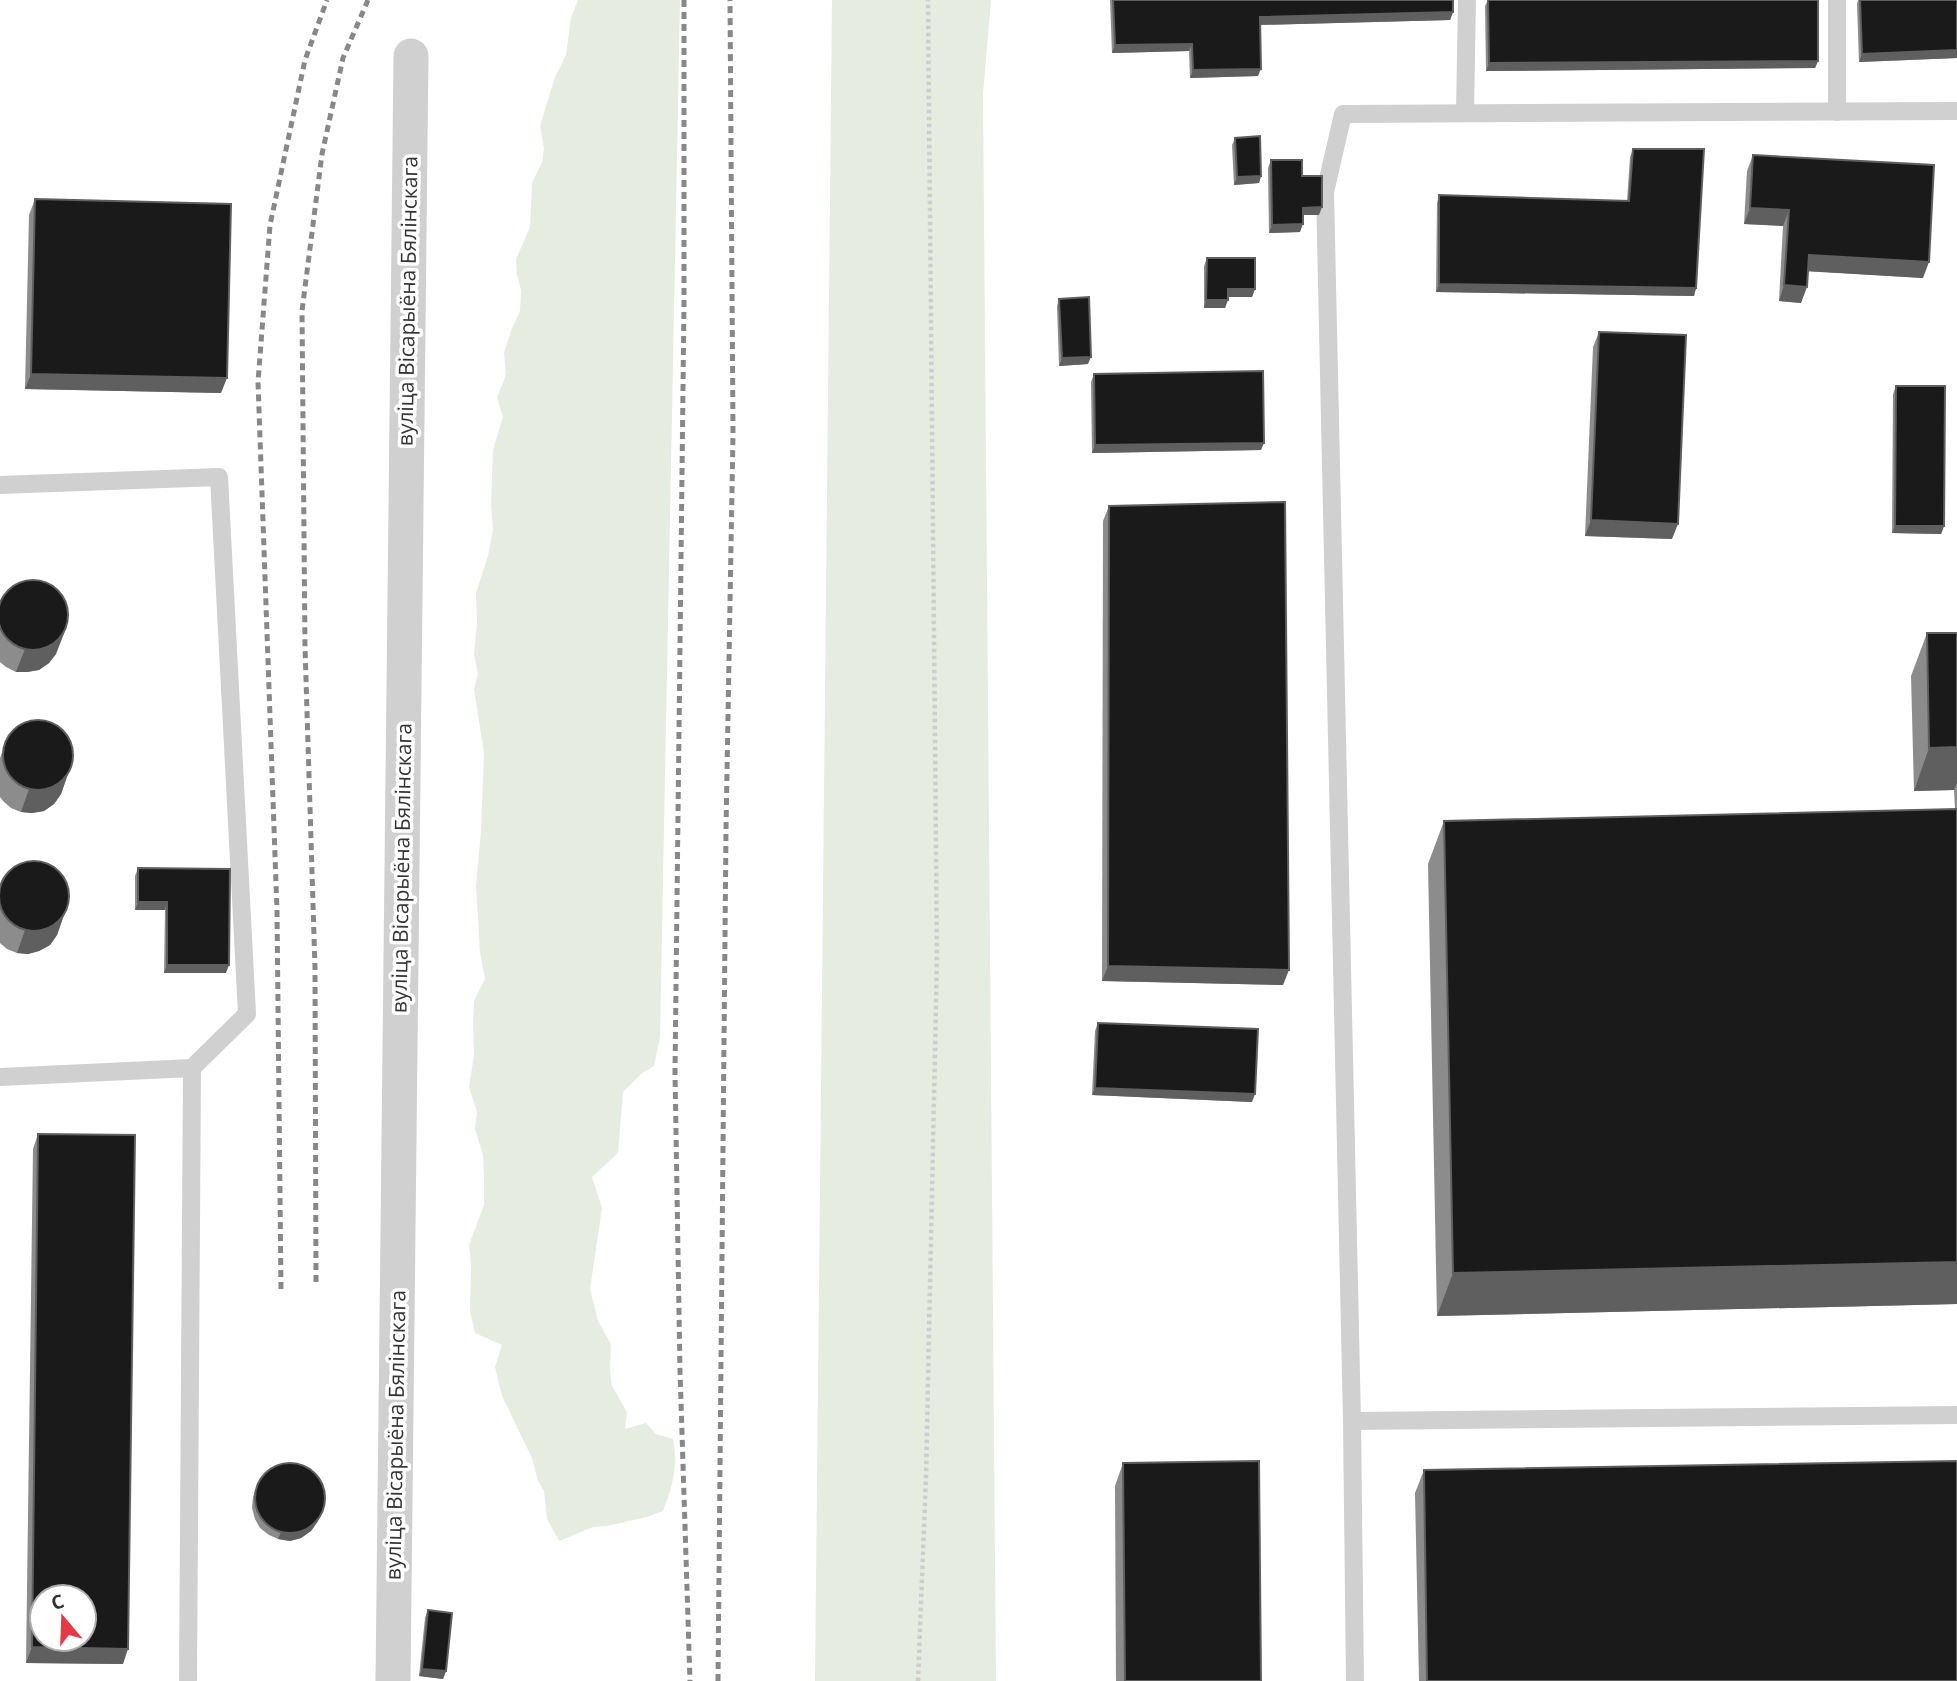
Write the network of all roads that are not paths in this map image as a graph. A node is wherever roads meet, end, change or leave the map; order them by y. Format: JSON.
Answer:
{"nodes":[{"id":1,"x":1467,"y":0,"type":"edge"},
{"id":2,"x":1837,"y":0,"type":"edge"},
{"id":3,"x":411,"y":55,"type":"dead end"},
{"id":4,"x":1957,"y":111,"type":"edge"},
{"id":5,"x":1837,"y":112,"type":"junction"},
{"id":6,"x":1465,"y":113,"type":"junction"},
{"id":7,"x":0,"y":485,"type":"edge"},
{"id":8,"x":192,"y":1068,"type":"junction"},
{"id":9,"x":0,"y":1077,"type":"edge"},
{"id":10,"x":1957,"y":1415,"type":"edge"},
{"id":11,"x":1352,"y":1421,"type":"junction"},
{"id":12,"x":188,"y":1681,"type":"edge"},
{"id":13,"x":393,"y":1681,"type":"edge"},
{"id":14,"x":1355,"y":1681,"type":"edge"}],
"edges":[{"from":1,"to":6,"type":"lane"},
{"from":2,"to":5,"type":"lane"},
{"from":3,"to":13,"type":"street","name":"вуліца Вісарыёна Бялінскага"},
{"from":4,"to":5,"type":"lane"},
{"from":5,"to":6,"type":"lane"},
{"from":6,"to":11,"type":"lane"},
{"from":7,"to":8,"type":"lane"},
{"from":8,"to":9,"type":"lane"},
{"from":8,"to":12,"type":"lane"},
{"from":10,"to":11,"type":"lane"},
{"from":11,"to":14,"type":"lane"}]}
